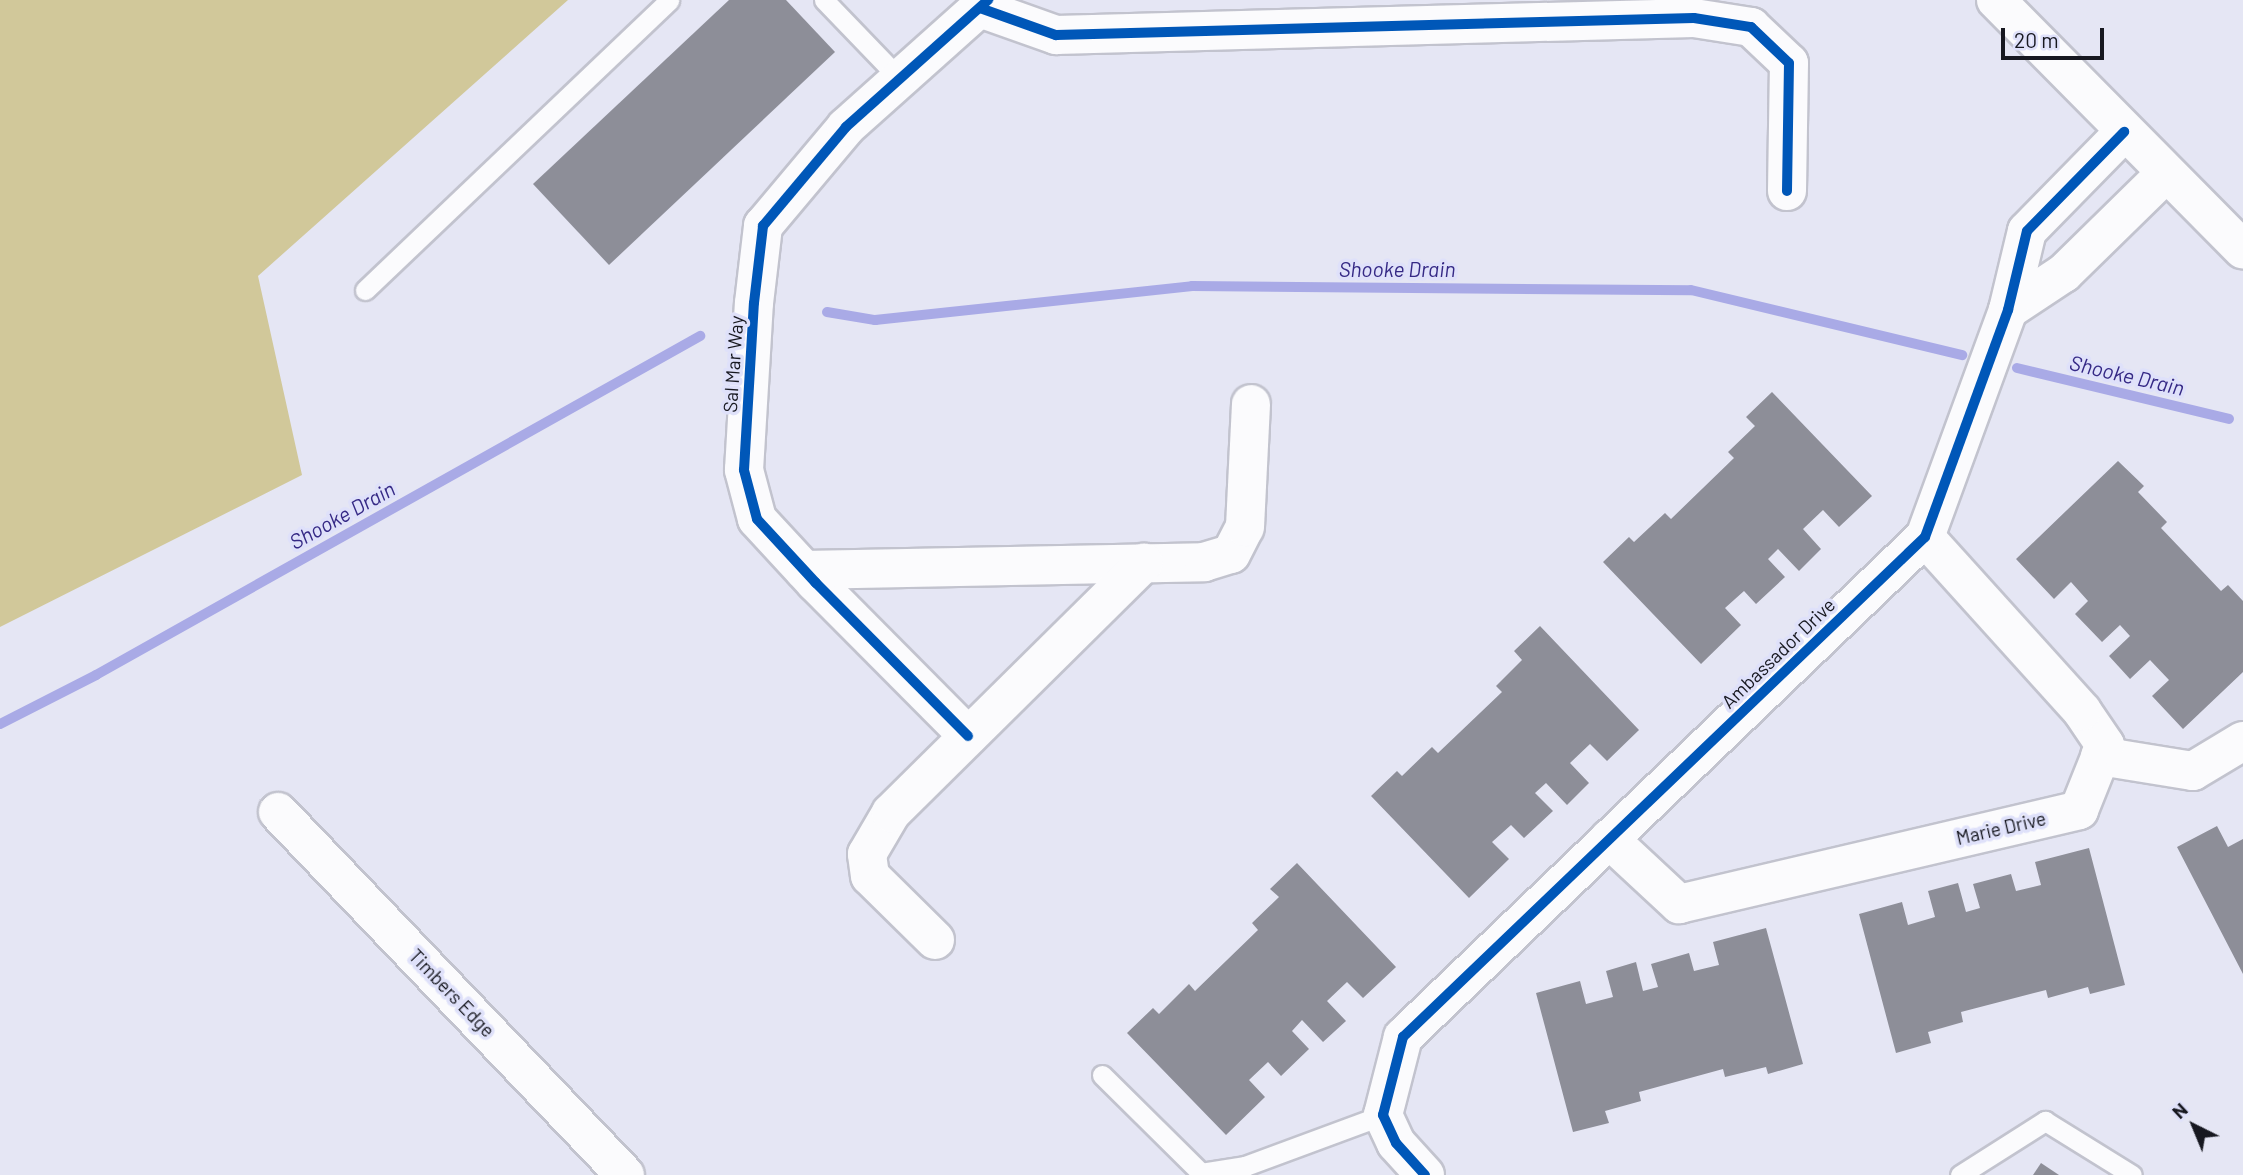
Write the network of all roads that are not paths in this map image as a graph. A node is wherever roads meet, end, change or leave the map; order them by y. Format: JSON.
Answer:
{"nodes":[{"id":1,"x":669,"y":0,"type":"edge"},
{"id":2,"x":824,"y":0,"type":"edge"},
{"id":3,"x":1996,"y":0,"type":"edge"},
{"id":4,"x":984,"y":4,"type":"edge"},
{"id":5,"x":900,"y":79,"type":"junction"},
{"id":6,"x":2124,"y":132,"type":"junction"},
{"id":7,"x":2166,"y":173,"type":"junction"},
{"id":8,"x":1787,"y":191,"type":"dead end"},
{"id":9,"x":2243,"y":250,"type":"edge"},
{"id":10,"x":365,"y":290,"type":"dead end"},
{"id":11,"x":2008,"y":310,"type":"junction"},
{"id":12,"x":1251,"y":404,"type":"dead end"},
{"id":13,"x":1925,"y":537,"type":"junction"},
{"id":14,"x":1144,"y":563,"type":"junction"},
{"id":15,"x":804,"y":570,"type":"junction"},
{"id":16,"x":968,"y":736,"type":"junction"},
{"id":17,"x":2243,"y":741,"type":"edge"},
{"id":18,"x":2100,"y":756,"type":"junction"},
{"id":19,"x":278,"y":812,"type":"dead end"},
{"id":20,"x":1609,"y":839,"type":"junction"},
{"id":21,"x":935,"y":940,"type":"dead end"},
{"id":22,"x":1102,"y":1075,"type":"dead end"},
{"id":23,"x":1389,"y":1129,"type":"junction"},
{"id":24,"x":1422,"y":1174,"type":"edge"},
{"id":25,"x":625,"y":1175,"type":"edge"},
{"id":26,"x":1960,"y":1175,"type":"edge"},
{"id":27,"x":2132,"y":1175,"type":"edge"}],
"edges":[{"from":1,"to":10,"type":"lane"},
{"from":2,"to":5,"type":"lane"},
{"from":3,"to":6,"type":"street"},
{"from":4,"to":5,"type":"street","name":"Sal Mar Way"},
{"from":4,"to":8,"type":"street"},
{"from":5,"to":15,"type":"street","name":"Sal Mar Way"},
{"from":6,"to":7,"type":"street"},
{"from":6,"to":11,"type":"street","name":"Ambassador Drive"},
{"from":7,"to":9,"type":"street"},
{"from":7,"to":11,"type":"street"},
{"from":11,"to":13,"type":"street","name":"Ambassador Drive"},
{"from":12,"to":14,"type":"street"},
{"from":13,"to":18,"type":"street"},
{"from":13,"to":20,"type":"street","name":"Ambassador Drive"},
{"from":14,"to":15,"type":"street"},
{"from":14,"to":16,"type":"street"},
{"from":15,"to":16,"type":"street","name":"Sal Mar Way"},
{"from":16,"to":21,"type":"street"},
{"from":17,"to":18,"type":"street"},
{"from":18,"to":20,"type":"street","name":"Marie Drive"},
{"from":19,"to":25,"type":"street","name":"Timbers Edge"},
{"from":20,"to":23,"type":"street","name":"Ambassador Drive"},
{"from":22,"to":23,"type":"lane"},
{"from":23,"to":24,"type":"street"},
{"from":26,"to":27,"type":"lane"}]}
